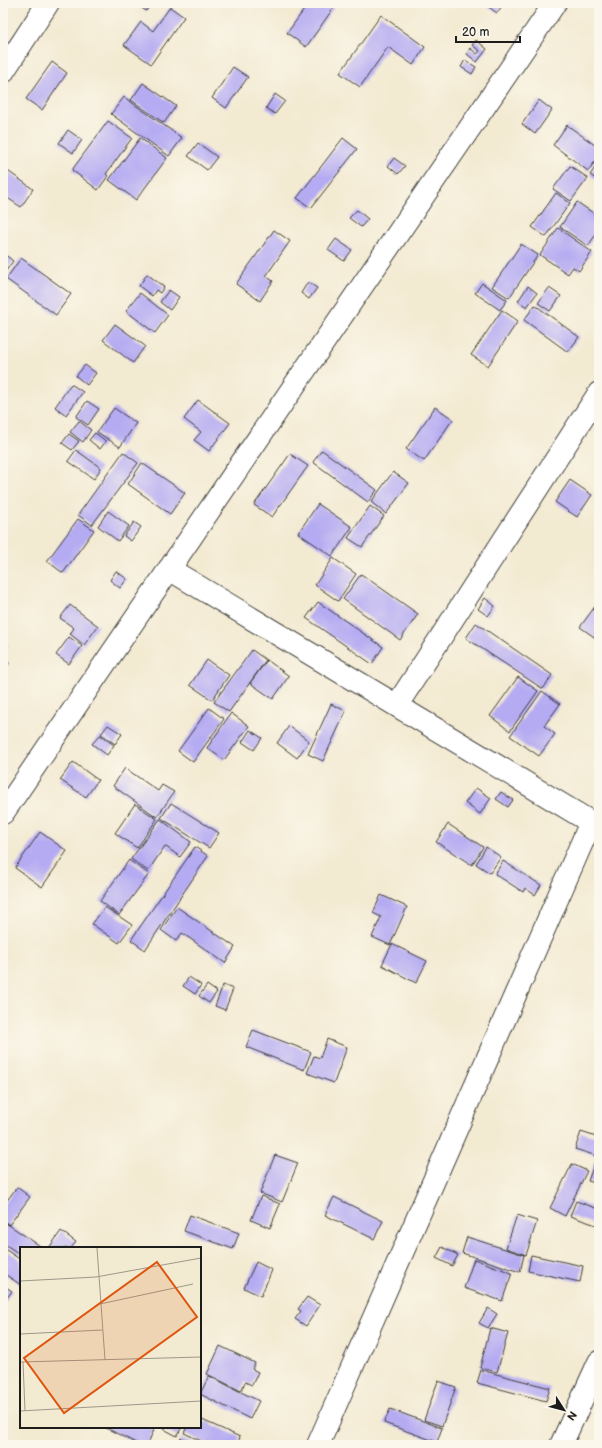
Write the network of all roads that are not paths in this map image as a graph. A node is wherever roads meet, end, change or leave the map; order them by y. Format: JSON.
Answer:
{"nodes":[{"id":1,"x":48,"y":3,"type":"edge"},
{"id":2,"x":555,"y":3,"type":"edge"},
{"id":3,"x":3,"y":72,"type":"edge"},
{"id":4,"x":599,"y":393,"type":"edge"},
{"id":5,"x":169,"y":568,"type":"junction"},
{"id":6,"x":397,"y":705,"type":"junction"},
{"id":7,"x":3,"y":813,"type":"edge"},
{"id":8,"x":595,"y":825,"type":"edge"},
{"id":9,"x":599,"y":1362,"type":"edge"},
{"id":10,"x":318,"y":1445,"type":"edge"},
{"id":11,"x":561,"y":1445,"type":"edge"}],
"edges":[{"from":1,"to":3,"type":"street"},
{"from":2,"to":5,"type":"street"},
{"from":4,"to":6,"type":"street"},
{"from":5,"to":6,"type":"street"},
{"from":5,"to":7,"type":"street"},
{"from":6,"to":8,"type":"street"},
{"from":8,"to":10,"type":"street"},
{"from":9,"to":11,"type":"street"}]}
